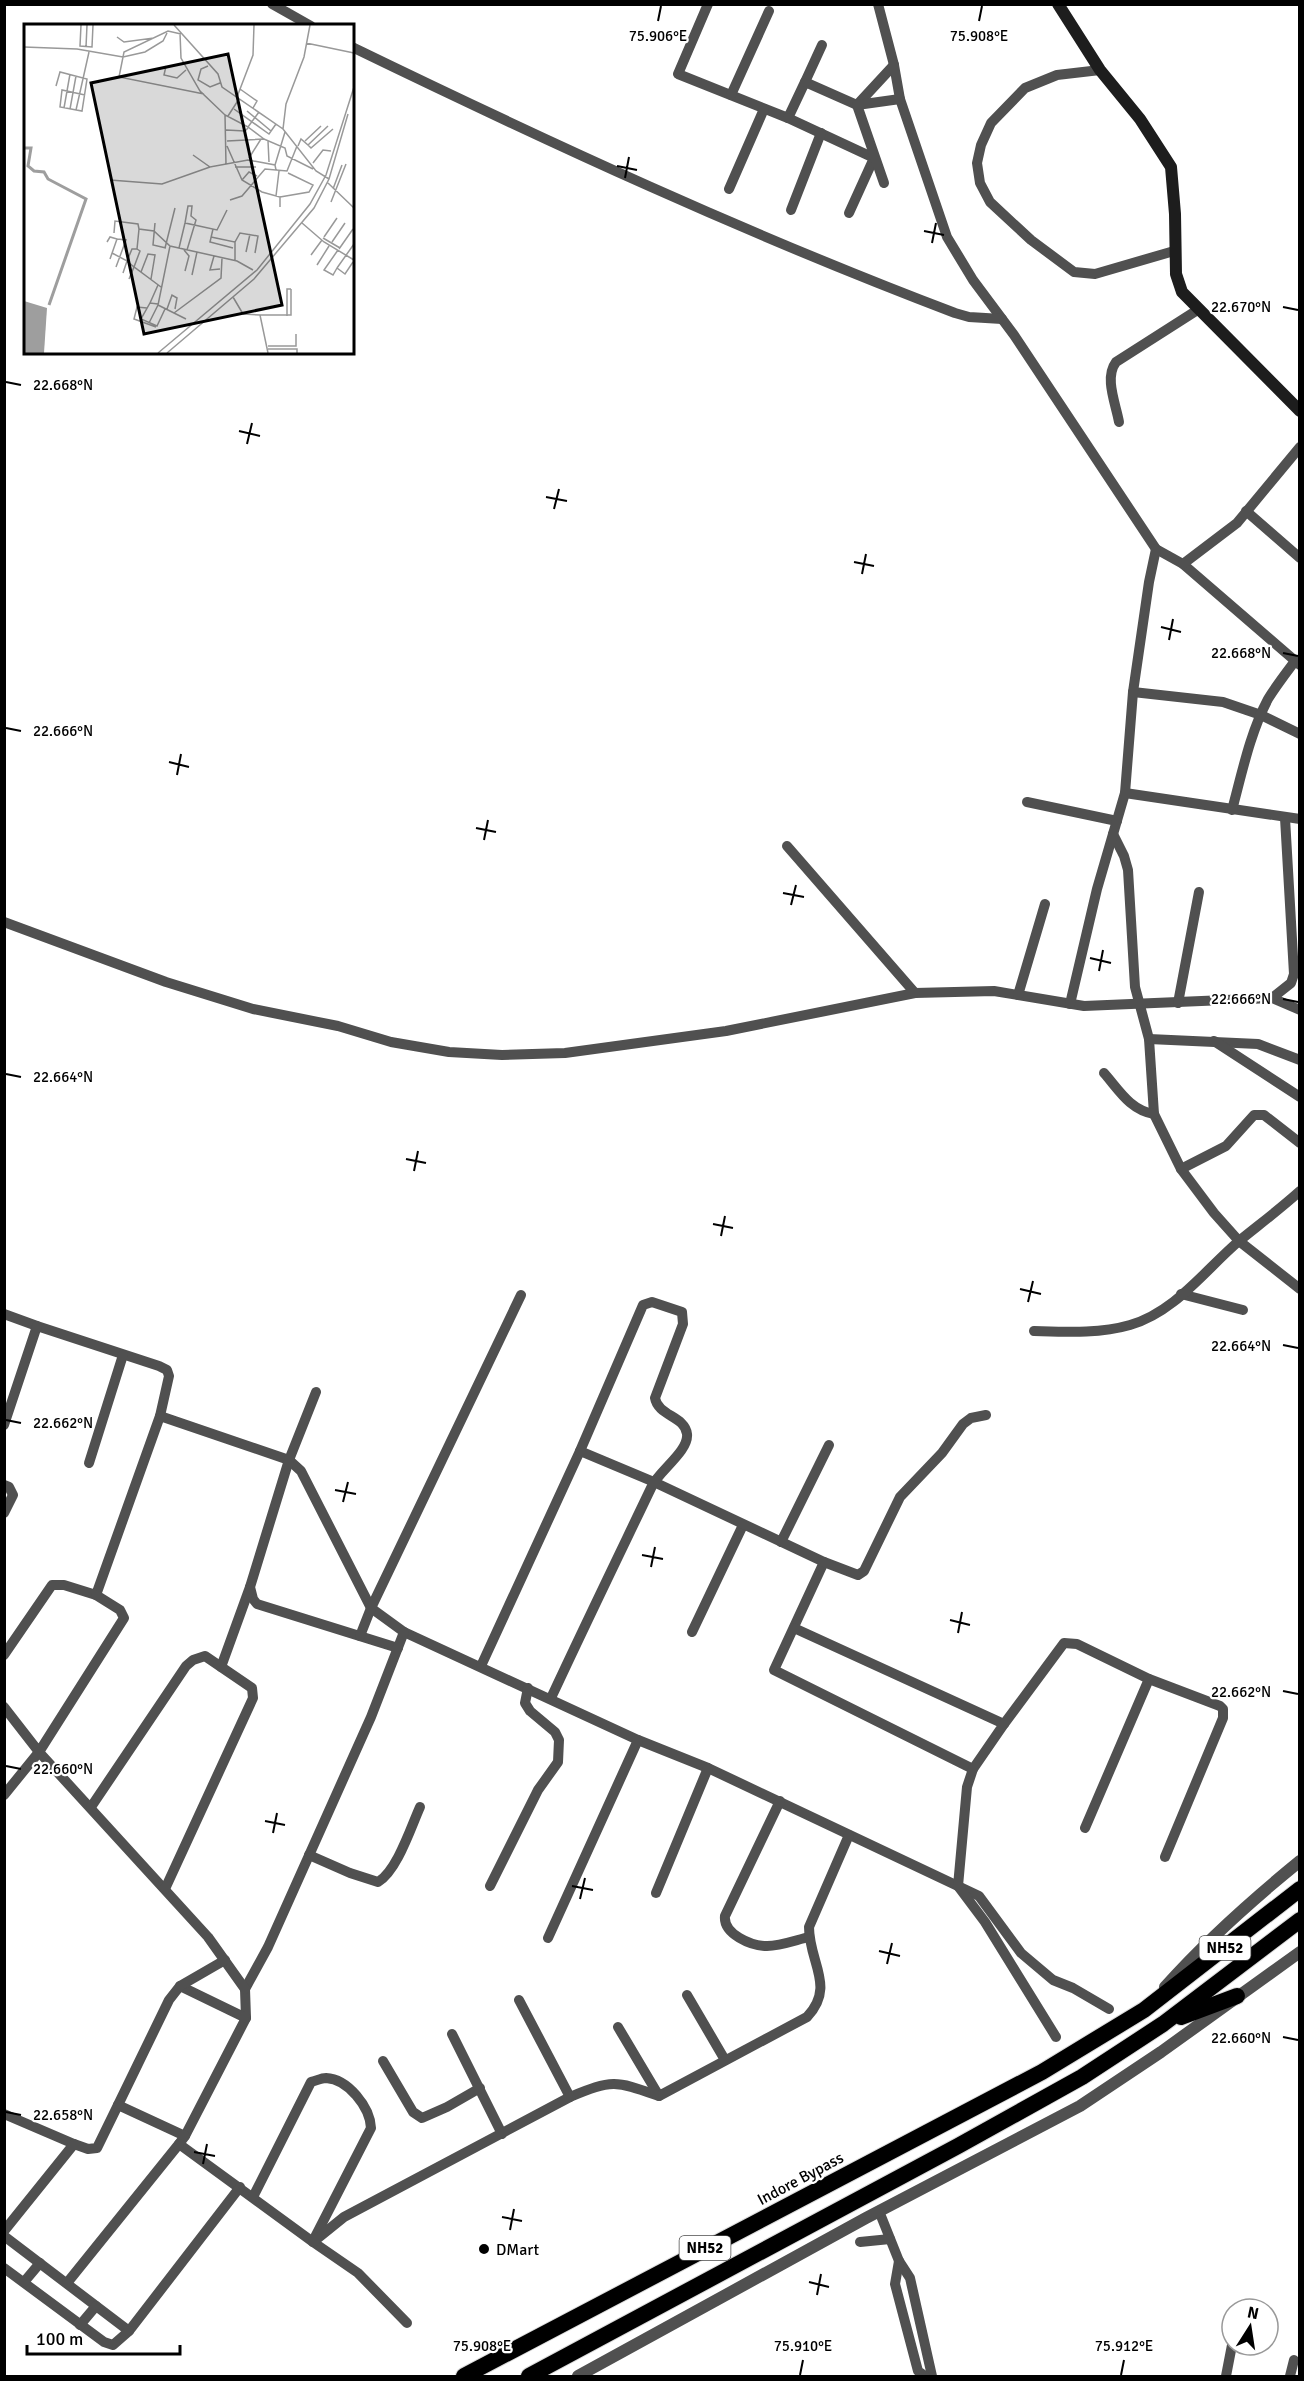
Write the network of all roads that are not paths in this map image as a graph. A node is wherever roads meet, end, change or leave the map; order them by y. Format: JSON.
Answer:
{"nodes":[{"id":1,"x":272,"y":4,"type":"edge"},
{"id":2,"x":708,"y":4,"type":"edge"},
{"id":3,"x":878,"y":4,"type":"edge"},
{"id":4,"x":1058,"y":4,"type":"edge"},
{"id":5,"x":769,"y":11,"type":"dead end"},
{"id":6,"x":307,"y":24,"type":"edge"},
{"id":7,"x":822,"y":45,"type":"dead end"},
{"id":8,"x":354,"y":48,"type":"edge"},
{"id":9,"x":894,"y":65,"type":"junction"},
{"id":10,"x":1100,"y":70,"type":"junction"},
{"id":11,"x":806,"y":82,"type":"junction"},
{"id":12,"x":731,"y":95,"type":"junction"},
{"id":13,"x":900,"y":99,"type":"junction"},
{"id":14,"x":857,"y":105,"type":"junction"},
{"id":15,"x":764,"y":109,"type":"junction"},
{"id":16,"x":788,"y":118,"type":"junction"},
{"id":17,"x":821,"y":133,"type":"junction"},
{"id":18,"x":874,"y":158,"type":"junction"},
{"id":19,"x":884,"y":183,"type":"dead end"},
{"id":20,"x":729,"y":189,"type":"dead end"},
{"id":21,"x":790,"y":210,"type":"dead end"},
{"id":22,"x":849,"y":213,"type":"dead end"},
{"id":23,"x":1174,"y":251,"type":"junction"},
{"id":24,"x":1199,"y":309,"type":"junction"},
{"id":25,"x":1002,"y":319,"type":"junction"},
{"id":26,"x":1298,"y":406,"type":"edge"},
{"id":27,"x":1119,"y":422,"type":"dead end"},
{"id":28,"x":1299,"y":447,"type":"edge"},
{"id":29,"x":1246,"y":511,"type":"junction"},
{"id":30,"x":1156,"y":549,"type":"junction"},
{"id":31,"x":1299,"y":558,"type":"edge"},
{"id":32,"x":1183,"y":564,"type":"junction"},
{"id":33,"x":1297,"y":663,"type":"edge"},
{"id":34,"x":1133,"y":692,"type":"junction"},
{"id":35,"x":1262,"y":715,"type":"junction"},
{"id":36,"x":1299,"y":734,"type":"edge"},
{"id":37,"x":1125,"y":793,"type":"junction"},
{"id":38,"x":1026,"y":802,"type":"dead end"},
{"id":39,"x":1233,"y":810,"type":"junction"},
{"id":40,"x":1285,"y":818,"type":"junction"},
{"id":41,"x":1299,"y":819,"type":"edge"},
{"id":42,"x":1117,"y":821,"type":"junction"},
{"id":43,"x":1113,"y":834,"type":"junction"},
{"id":44,"x":787,"y":846,"type":"dead end"},
{"id":45,"x":1199,"y":892,"type":"dead end"},
{"id":46,"x":1045,"y":904,"type":"dead end"},
{"id":47,"x":4,"y":922,"type":"edge"},
{"id":48,"x":1295,"y":981,"type":"edge"},
{"id":49,"x":915,"y":993,"type":"junction"},
{"id":50,"x":1018,"y":995,"type":"junction"},
{"id":51,"x":1272,"y":998,"type":"junction"},
{"id":52,"x":1178,"y":1003,"type":"junction"},
{"id":53,"x":1070,"y":1004,"type":"junction"},
{"id":54,"x":1140,"y":1005,"type":"junction"},
{"id":55,"x":1299,"y":1010,"type":"edge"},
{"id":56,"x":1149,"y":1039,"type":"junction"},
{"id":57,"x":1213,"y":1041,"type":"junction"},
{"id":58,"x":1299,"y":1060,"type":"edge"},
{"id":59,"x":1104,"y":1073,"type":"dead end"},
{"id":60,"x":1299,"y":1097,"type":"edge"},
{"id":61,"x":1154,"y":1114,"type":"junction"},
{"id":62,"x":1299,"y":1143,"type":"edge"},
{"id":63,"x":1181,"y":1169,"type":"junction"},
{"id":64,"x":1299,"y":1191,"type":"edge"},
{"id":65,"x":1239,"y":1241,"type":"junction"},
{"id":66,"x":1299,"y":1289,"type":"edge"},
{"id":67,"x":1182,"y":1294,"type":"junction"},
{"id":68,"x":521,"y":1295,"type":"dead end"},
{"id":69,"x":1243,"y":1310,"type":"dead end"},
{"id":70,"x":4,"y":1314,"type":"edge"},
{"id":71,"x":37,"y":1326,"type":"junction"},
{"id":72,"x":1034,"y":1331,"type":"dead end"},
{"id":73,"x":123,"y":1355,"type":"junction"},
{"id":74,"x":316,"y":1392,"type":"dead end"},
{"id":75,"x":986,"y":1414,"type":"dead end"},
{"id":76,"x":160,"y":1416,"type":"junction"},
{"id":77,"x":4,"y":1425,"type":"edge"},
{"id":78,"x":829,"y":1445,"type":"dead end"},
{"id":79,"x":580,"y":1451,"type":"junction"},
{"id":80,"x":289,"y":1460,"type":"junction"},
{"id":81,"x":89,"y":1463,"type":"dead end"},
{"id":82,"x":654,"y":1482,"type":"junction"},
{"id":83,"x":4,"y":1485,"type":"edge"},
{"id":84,"x":4,"y":1513,"type":"edge"},
{"id":85,"x":743,"y":1525,"type":"junction"},
{"id":86,"x":781,"y":1542,"type":"junction"},
{"id":87,"x":824,"y":1562,"type":"junction"},
{"id":88,"x":250,"y":1587,"type":"junction"},
{"id":89,"x":96,"y":1595,"type":"junction"},
{"id":90,"x":371,"y":1608,"type":"junction"},
{"id":91,"x":794,"y":1628,"type":"junction"},
{"id":92,"x":404,"y":1632,"type":"junction"},
{"id":93,"x":692,"y":1632,"type":"dead end"},
{"id":94,"x":360,"y":1636,"type":"junction"},
{"id":95,"x":398,"y":1648,"type":"junction"},
{"id":96,"x":4,"y":1655,"type":"edge"},
{"id":97,"x":481,"y":1666,"type":"junction"},
{"id":98,"x":221,"y":1667,"type":"junction"},
{"id":99,"x":1149,"y":1679,"type":"junction"},
{"id":100,"x":528,"y":1688,"type":"junction"},
{"id":101,"x":551,"y":1698,"type":"junction"},
{"id":102,"x":4,"y":1707,"type":"edge"},
{"id":103,"x":1005,"y":1724,"type":"junction"},
{"id":104,"x":638,"y":1740,"type":"junction"},
{"id":105,"x":39,"y":1752,"type":"junction"},
{"id":106,"x":708,"y":1768,"type":"junction"},
{"id":107,"x":973,"y":1769,"type":"junction"},
{"id":108,"x":4,"y":1796,"type":"edge"},
{"id":109,"x":780,"y":1801,"type":"junction"},
{"id":110,"x":90,"y":1807,"type":"junction"},
{"id":111,"x":420,"y":1807,"type":"dead end"},
{"id":112,"x":1085,"y":1828,"type":"dead end"},
{"id":113,"x":849,"y":1835,"type":"junction"},
{"id":114,"x":309,"y":1855,"type":"junction"},
{"id":115,"x":1165,"y":1857,"type":"dead end"},
{"id":116,"x":1299,"y":1861,"type":"edge"},
{"id":117,"x":490,"y":1886,"type":"dead end"},
{"id":118,"x":958,"y":1886,"type":"junction"},
{"id":119,"x":165,"y":1889,"type":"junction"},
{"id":120,"x":1299,"y":1889,"type":"edge"},
{"id":121,"x":656,"y":1893,"type":"dead end"},
{"id":122,"x":1299,"y":1920,"type":"edge"},
{"id":123,"x":809,"y":1937,"type":"junction"},
{"id":124,"x":548,"y":1938,"type":"dead end"},
{"id":125,"x":1299,"y":1952,"type":"edge"},
{"id":126,"x":222,"y":1955,"type":"junction"},
{"id":127,"x":180,"y":1986,"type":"junction"},
{"id":128,"x":245,"y":1989,"type":"junction"},
{"id":129,"x":687,"y":1995,"type":"dead end"},
{"id":130,"x":1238,"y":1996,"type":"junction"},
{"id":131,"x":519,"y":2000,"type":"dead end"},
{"id":132,"x":1149,"y":2006,"type":"junction"},
{"id":133,"x":1109,"y":2009,"type":"dead end"},
{"id":134,"x":246,"y":2018,"type":"junction"},
{"id":135,"x":1163,"y":2024,"type":"junction"},
{"id":136,"x":618,"y":2027,"type":"dead end"},
{"id":137,"x":452,"y":2034,"type":"dead end"},
{"id":138,"x":1056,"y":2037,"type":"dead end"},
{"id":139,"x":725,"y":2060,"type":"junction"},
{"id":140,"x":383,"y":2061,"type":"dead end"},
{"id":141,"x":480,"y":2088,"type":"junction"},
{"id":142,"x":660,"y":2096,"type":"junction"},
{"id":143,"x":570,"y":2097,"type":"junction"},
{"id":144,"x":118,"y":2105,"type":"junction"},
{"id":145,"x":4,"y":2114,"type":"edge"},
{"id":146,"x":502,"y":2133,"type":"junction"},
{"id":147,"x":182,"y":2140,"type":"junction"},
{"id":148,"x":74,"y":2144,"type":"junction"},
{"id":149,"x":240,"y":2187,"type":"junction"},
{"id":150,"x":253,"y":2197,"type":"junction"},
{"id":151,"x":879,"y":2211,"type":"junction"},
{"id":152,"x":4,"y":2231,"type":"edge"},
{"id":153,"x":4,"y":2236,"type":"edge"},
{"id":154,"x":890,"y":2239,"type":"junction"},
{"id":155,"x":313,"y":2242,"type":"junction"},
{"id":156,"x":860,"y":2242,"type":"dead end"},
{"id":157,"x":899,"y":2261,"type":"junction"},
{"id":158,"x":40,"y":2263,"type":"junction"},
{"id":159,"x":4,"y":2268,"type":"edge"},
{"id":160,"x":24,"y":2282,"type":"junction"},
{"id":161,"x":67,"y":2283,"type":"junction"},
{"id":162,"x":96,"y":2306,"type":"junction"},
{"id":163,"x":407,"y":2323,"type":"dead end"},
{"id":164,"x":80,"y":2325,"type":"junction"},
{"id":165,"x":129,"y":2331,"type":"junction"},
{"id":166,"x":1230,"y":2357,"type":"edge"},
{"id":167,"x":1294,"y":2360,"type":"dead end"},
{"id":168,"x":464,"y":2376,"type":"edge"},
{"id":169,"x":529,"y":2376,"type":"edge"},
{"id":170,"x":578,"y":2376,"type":"edge"},
{"id":171,"x":925,"y":2376,"type":"edge"},
{"id":172,"x":932,"y":2376,"type":"edge"},
{"id":173,"x":1226,"y":2376,"type":"edge"},
{"id":174,"x":1290,"y":2376,"type":"edge"}],
"edges":[{"from":1,"to":6,"type":"street"},
{"from":2,"to":12,"type":"street"},
{"from":3,"to":9,"type":"street"},
{"from":4,"to":10,"type":"main road"},
{"from":5,"to":12,"type":"street"},
{"from":7,"to":11,"type":"street"},
{"from":8,"to":25,"type":"street"},
{"from":9,"to":13,"type":"street"},
{"from":9,"to":14,"type":"street"},
{"from":10,"to":23,"type":"main road"},
{"from":10,"to":23,"type":"street"},
{"from":11,"to":14,"type":"street"},
{"from":11,"to":16,"type":"street"},
{"from":12,"to":15,"type":"street"},
{"from":13,"to":14,"type":"street"},
{"from":13,"to":25,"type":"street"},
{"from":14,"to":18,"type":"street"},
{"from":15,"to":16,"type":"street"},
{"from":15,"to":20,"type":"street"},
{"from":16,"to":17,"type":"street"},
{"from":17,"to":18,"type":"street"},
{"from":17,"to":21,"type":"street"},
{"from":18,"to":19,"type":"street"},
{"from":18,"to":22,"type":"street"},
{"from":23,"to":24,"type":"main road"},
{"from":24,"to":26,"type":"main road"},
{"from":24,"to":27,"type":"street"},
{"from":25,"to":30,"type":"street"},
{"from":28,"to":29,"type":"street"},
{"from":29,"to":31,"type":"street"},
{"from":29,"to":32,"type":"street"},
{"from":30,"to":32,"type":"street"},
{"from":30,"to":34,"type":"street"},
{"from":32,"to":33,"type":"street"},
{"from":33,"to":35,"type":"street"},
{"from":34,"to":35,"type":"street"},
{"from":34,"to":37,"type":"street"},
{"from":35,"to":36,"type":"street"},
{"from":35,"to":39,"type":"street"},
{"from":37,"to":39,"type":"street"},
{"from":37,"to":42,"type":"street"},
{"from":38,"to":42,"type":"street"},
{"from":39,"to":40,"type":"street"},
{"from":40,"to":41,"type":"street"},
{"from":40,"to":48,"type":"street"},
{"from":42,"to":43,"type":"street"},
{"from":43,"to":53,"type":"street"},
{"from":43,"to":54,"type":"street"},
{"from":44,"to":49,"type":"street"},
{"from":45,"to":52,"type":"street"},
{"from":46,"to":50,"type":"street"},
{"from":47,"to":49,"type":"street"},
{"from":48,"to":51,"type":"street"},
{"from":49,"to":50,"type":"street"},
{"from":50,"to":53,"type":"street"},
{"from":51,"to":52,"type":"street"},
{"from":51,"to":55,"type":"street"},
{"from":52,"to":54,"type":"street"},
{"from":53,"to":54,"type":"street"},
{"from":54,"to":56,"type":"street"},
{"from":56,"to":57,"type":"street"},
{"from":56,"to":61,"type":"street"},
{"from":57,"to":58,"type":"street"},
{"from":57,"to":60,"type":"street"},
{"from":59,"to":61,"type":"street"},
{"from":61,"to":63,"type":"street"},
{"from":62,"to":63,"type":"street"},
{"from":63,"to":65,"type":"street"},
{"from":64,"to":65,"type":"street"},
{"from":65,"to":66,"type":"street"},
{"from":65,"to":67,"type":"street"},
{"from":67,"to":69,"type":"street"},
{"from":67,"to":72,"type":"street"},
{"from":68,"to":90,"type":"street"},
{"from":70,"to":71,"type":"street"},
{"from":71,"to":73,"type":"street"},
{"from":71,"to":77,"type":"street"},
{"from":73,"to":76,"type":"street"},
{"from":73,"to":81,"type":"street"},
{"from":74,"to":80,"type":"street"},
{"from":75,"to":87,"type":"street"},
{"from":76,"to":80,"type":"street"},
{"from":76,"to":89,"type":"street"},
{"from":78,"to":86,"type":"street"},
{"from":79,"to":82,"type":"street"},
{"from":79,"to":82,"type":"street"},
{"from":79,"to":97,"type":"street"},
{"from":80,"to":88,"type":"street"},
{"from":80,"to":90,"type":"street"},
{"from":82,"to":85,"type":"street"},
{"from":82,"to":101,"type":"street"},
{"from":83,"to":84,"type":"street"},
{"from":85,"to":86,"type":"street"},
{"from":85,"to":93,"type":"street"},
{"from":86,"to":87,"type":"street"},
{"from":87,"to":91,"type":"street"},
{"from":88,"to":94,"type":"street"},
{"from":88,"to":98,"type":"street"},
{"from":89,"to":96,"type":"street"},
{"from":89,"to":105,"type":"street"},
{"from":90,"to":92,"type":"street"},
{"from":90,"to":94,"type":"street"},
{"from":91,"to":103,"type":"street"},
{"from":91,"to":107,"type":"street"},
{"from":92,"to":95,"type":"street"},
{"from":92,"to":97,"type":"street"},
{"from":94,"to":95,"type":"street"},
{"from":95,"to":114,"type":"street"},
{"from":97,"to":100,"type":"street"},
{"from":98,"to":110,"type":"street"},
{"from":98,"to":119,"type":"street"},
{"from":99,"to":103,"type":"street"},
{"from":99,"to":112,"type":"street"},
{"from":99,"to":115,"type":"street"},
{"from":100,"to":101,"type":"street"},
{"from":100,"to":117,"type":"street"},
{"from":101,"to":104,"type":"street"},
{"from":102,"to":105,"type":"street"},
{"from":103,"to":107,"type":"street"},
{"from":104,"to":106,"type":"street"},
{"from":104,"to":124,"type":"street"},
{"from":105,"to":108,"type":"street"},
{"from":105,"to":110,"type":"street"},
{"from":106,"to":109,"type":"street"},
{"from":106,"to":121,"type":"street"},
{"from":107,"to":118,"type":"street"},
{"from":109,"to":113,"type":"street"},
{"from":109,"to":123,"type":"street"},
{"from":110,"to":119,"type":"street"},
{"from":111,"to":114,"type":"street"},
{"from":113,"to":118,"type":"street"},
{"from":113,"to":123,"type":"street"},
{"from":114,"to":128,"type":"street"},
{"from":116,"to":132,"type":"street"},
{"from":118,"to":133,"type":"street"},
{"from":118,"to":138,"type":"street"},
{"from":119,"to":126,"type":"street"},
{"from":120,"to":132,"type":"highway","number":"NH52"},
{"from":122,"to":135,"type":"highway","number":"NH52"},
{"from":123,"to":139,"type":"street"},
{"from":125,"to":130,"type":"street"},
{"from":126,"to":127,"type":"street"},
{"from":126,"to":128,"type":"street"},
{"from":127,"to":134,"type":"street"},
{"from":127,"to":144,"type":"street"},
{"from":128,"to":134,"type":"street"},
{"from":129,"to":139,"type":"street"},
{"from":130,"to":135,"type":"highway"},
{"from":130,"to":151,"type":"street"},
{"from":131,"to":143,"type":"street"},
{"from":132,"to":168,"type":"highway","name":"Indore Bypass","number":"NH52"},
{"from":134,"to":147,"type":"street"},
{"from":135,"to":169,"type":"highway","number":"NH52"},
{"from":136,"to":142,"type":"street"},
{"from":137,"to":141,"type":"street"},
{"from":139,"to":142,"type":"street"},
{"from":140,"to":141,"type":"street"},
{"from":141,"to":146,"type":"street"},
{"from":142,"to":143,"type":"street"},
{"from":143,"to":146,"type":"street"},
{"from":144,"to":147,"type":"street"},
{"from":144,"to":148,"type":"street"},
{"from":145,"to":148,"type":"street"},
{"from":146,"to":155,"type":"street"},
{"from":147,"to":149,"type":"street"},
{"from":147,"to":161,"type":"street"},
{"from":148,"to":152,"type":"street"},
{"from":149,"to":150,"type":"street"},
{"from":149,"to":165,"type":"street"},
{"from":150,"to":155,"type":"street"},
{"from":150,"to":155,"type":"street"},
{"from":151,"to":154,"type":"street"},
{"from":151,"to":170,"type":"street"},
{"from":153,"to":158,"type":"street"},
{"from":154,"to":156,"type":"street"},
{"from":154,"to":157,"type":"street"},
{"from":155,"to":163,"type":"street"},
{"from":157,"to":171,"type":"street"},
{"from":157,"to":172,"type":"street"},
{"from":158,"to":160,"type":"street"},
{"from":158,"to":161,"type":"street"},
{"from":159,"to":160,"type":"street"},
{"from":160,"to":164,"type":"street"},
{"from":161,"to":162,"type":"street"},
{"from":162,"to":164,"type":"street"},
{"from":162,"to":165,"type":"street"},
{"from":164,"to":165,"type":"street"},
{"from":166,"to":173,"type":"street"},
{"from":167,"to":174,"type":"street"}]}
